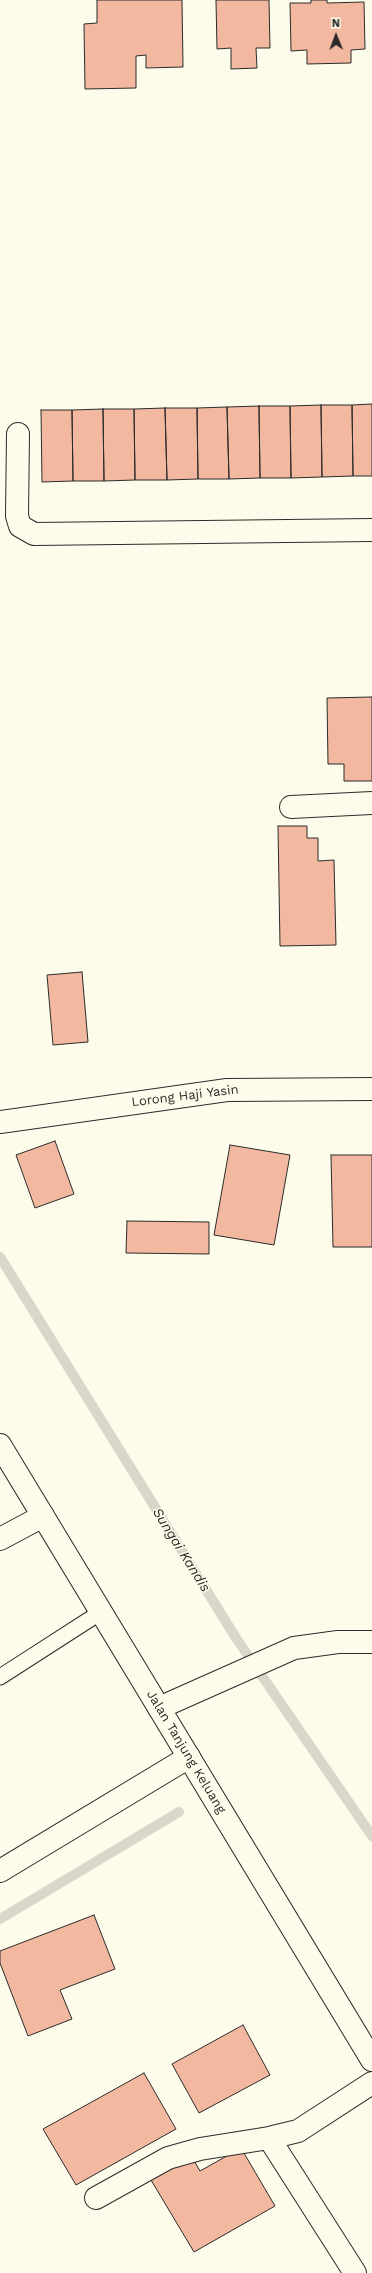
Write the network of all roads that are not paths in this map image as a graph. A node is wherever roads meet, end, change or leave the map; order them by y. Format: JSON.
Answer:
{"nodes":[{"id":1,"x":18,"y":434,"type":"dead end"},
{"id":2,"x":372,"y":530,"type":"edge"},
{"id":3,"x":372,"y":803,"type":"edge"},
{"id":4,"x":291,"y":807,"type":"dead end"},
{"id":5,"x":372,"y":1089,"type":"edge"},
{"id":6,"x":0,"y":1122,"type":"edge"},
{"id":7,"x":0,"y":1445,"type":"edge"},
{"id":8,"x":43,"y":1516,"type":"junction"},
{"id":9,"x":0,"y":1539,"type":"edge"},
{"id":10,"x":101,"y":1612,"type":"junction"},
{"id":11,"x":372,"y":1642,"type":"edge"},
{"id":12,"x":0,"y":1677,"type":"edge"},
{"id":13,"x":159,"y":1708,"type":"junction"},
{"id":14,"x":189,"y":1756,"type":"junction"},
{"id":15,"x":0,"y":1871,"type":"edge"},
{"id":16,"x":372,"y":2060,"type":"edge"},
{"id":17,"x":372,"y":2083,"type":"edge"},
{"id":18,"x":269,"y":2138,"type":"junction"},
{"id":19,"x":96,"y":2198,"type":"dead end"},
{"id":20,"x":356,"y":2273,"type":"edge"}],
"edges":[{"from":1,"to":2,"type":"street"},
{"from":3,"to":4,"type":"street"},
{"from":5,"to":6,"type":"street","name":"Lorong Haji Yasin"},
{"from":7,"to":8,"type":"street","name":"Jalan Tanjung Keluang"},
{"from":8,"to":9,"type":"street"},
{"from":8,"to":10,"type":"street","name":"Jalan Tanjung Keluang"},
{"from":10,"to":12,"type":"lane"},
{"from":10,"to":13,"type":"street","name":"Jalan Tanjung Keluang"},
{"from":11,"to":13,"type":"street"},
{"from":13,"to":14,"type":"street","name":"Jalan Tanjung Keluang"},
{"from":14,"to":15,"type":"street"},
{"from":14,"to":16,"type":"street","name":"Jalan Tanjung Keluang"},
{"from":17,"to":18,"type":"street"},
{"from":18,"to":19,"type":"street"},
{"from":18,"to":20,"type":"street"}]}
